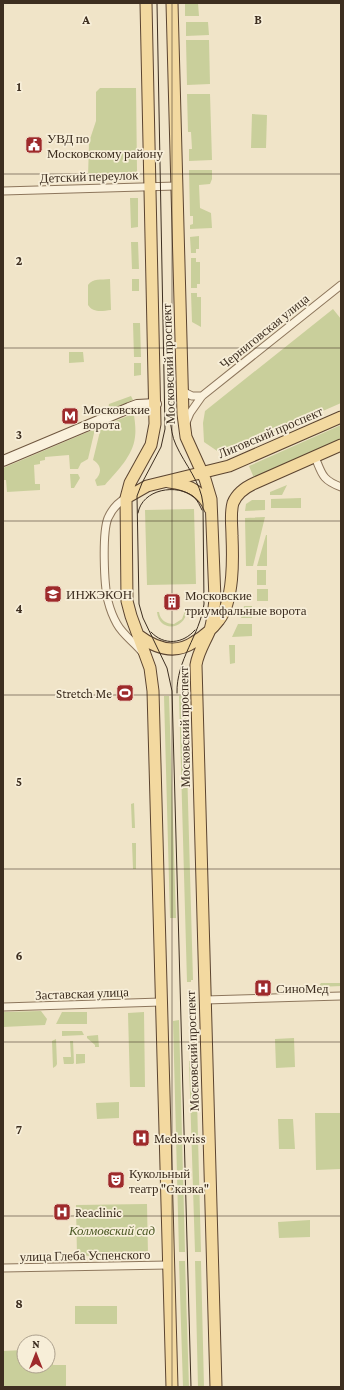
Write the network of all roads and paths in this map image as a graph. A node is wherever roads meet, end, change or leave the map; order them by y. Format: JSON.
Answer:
{"nodes":[{"id":1,"x":146,"y":3,"type":"edge"},
{"id":2,"x":172,"y":3,"type":"edge"},
{"id":3,"x":150,"y":186,"type":"junction"},
{"id":4,"x":176,"y":186,"type":"junction"},
{"id":5,"x":3,"y":191,"type":"edge"},
{"id":6,"x":341,"y":285,"type":"edge"},
{"id":7,"x":182,"y":391,"type":"junction"},
{"id":8,"x":202,"y":396,"type":"junction"},
{"id":9,"x":156,"y":404,"type":"junction"},
{"id":10,"x":341,"y":417,"type":"edge"},
{"id":11,"x":184,"y":429,"type":"junction"},
{"id":12,"x":341,"y":445,"type":"edge"},
{"id":13,"x":315,"y":457,"type":"junction"},
{"id":14,"x":3,"y":461,"type":"edge"},
{"id":15,"x":203,"y":473,"type":"junction"},
{"id":16,"x":162,"y":482,"type":"junction"},
{"id":17,"x":341,"y":487,"type":"edge"},
{"id":18,"x":126,"y":498,"type":"junction"},
{"id":19,"x":212,"y":520,"type":"junction"},
{"id":20,"x":210,"y":629,"type":"junction"},
{"id":21,"x":138,"y":635,"type":"junction"},
{"id":22,"x":147,"y":658,"type":"junction"},
{"id":23,"x":341,"y":996,"type":"edge"},
{"id":24,"x":205,"y":1000,"type":"junction"},
{"id":25,"x":161,"y":1002,"type":"junction"},
{"id":26,"x":3,"y":1007,"type":"edge"},
{"id":27,"x":168,"y":1265,"type":"junction"},
{"id":28,"x":3,"y":1268,"type":"edge"},
{"id":29,"x":172,"y":1387,"type":"edge"},
{"id":30,"x":216,"y":1387,"type":"edge"}],
"edges":[{"from":1,"to":3,"type":"main road","name":"Московский проспект"},
{"from":2,"to":4,"type":"main road","name":"Московский проспект"},
{"from":3,"to":4,"type":"street","name":"Детский переулок"},
{"from":3,"to":5,"type":"street","name":"Детский переулок"},
{"from":3,"to":9,"type":"main road","name":"Московский проспект"},
{"from":4,"to":7,"type":"main road","name":"Московский проспект"},
{"from":6,"to":8,"type":"street","name":"Черниговская улица"},
{"from":7,"to":8,"type":"street"},
{"from":7,"to":11,"type":"main road","name":"Московский проспект"},
{"from":8,"to":11,"type":"street","name":"Черниговская улица"},
{"from":9,"to":14,"type":"street"},
{"from":9,"to":18,"type":"main road","name":"Московский проспект"},
{"from":10,"to":15,"type":"main road","name":"Лиговский проспект"},
{"from":11,"to":15,"type":"main road","name":"Московский проспект"},
{"from":12,"to":13,"type":"main road"},
{"from":13,"to":17,"type":"street"},
{"from":13,"to":20,"type":"main road"},
{"from":15,"to":16,"type":"main road","name":"Лиговский проспект"},
{"from":15,"to":19,"type":"main road","name":"Московский проспект"},
{"from":16,"to":18,"type":"main road","name":"Лиговский проспект"},
{"from":16,"to":19,"type":"main road"},
{"from":18,"to":21,"type":"main road","name":"Московский проспект"},
{"from":18,"to":22,"type":"street"},
{"from":19,"to":20,"type":"main road","name":"Московский проспект"},
{"from":20,"to":21,"type":"main road"},
{"from":20,"to":24,"type":"main road","name":"Московский проспект"},
{"from":21,"to":22,"type":"main road","name":"Московский проспект"},
{"from":22,"to":25,"type":"main road","name":"Московский проспект"},
{"from":23,"to":24,"type":"street"},
{"from":24,"to":30,"type":"main road","name":"Московский проспект"},
{"from":25,"to":26,"type":"street","name":"Заставская улица"},
{"from":25,"to":27,"type":"main road","name":"Московский проспект"},
{"from":27,"to":28,"type":"street","name":"улица Глеба Успенского"},
{"from":27,"to":29,"type":"main road","name":"Московский проспект"}]}
